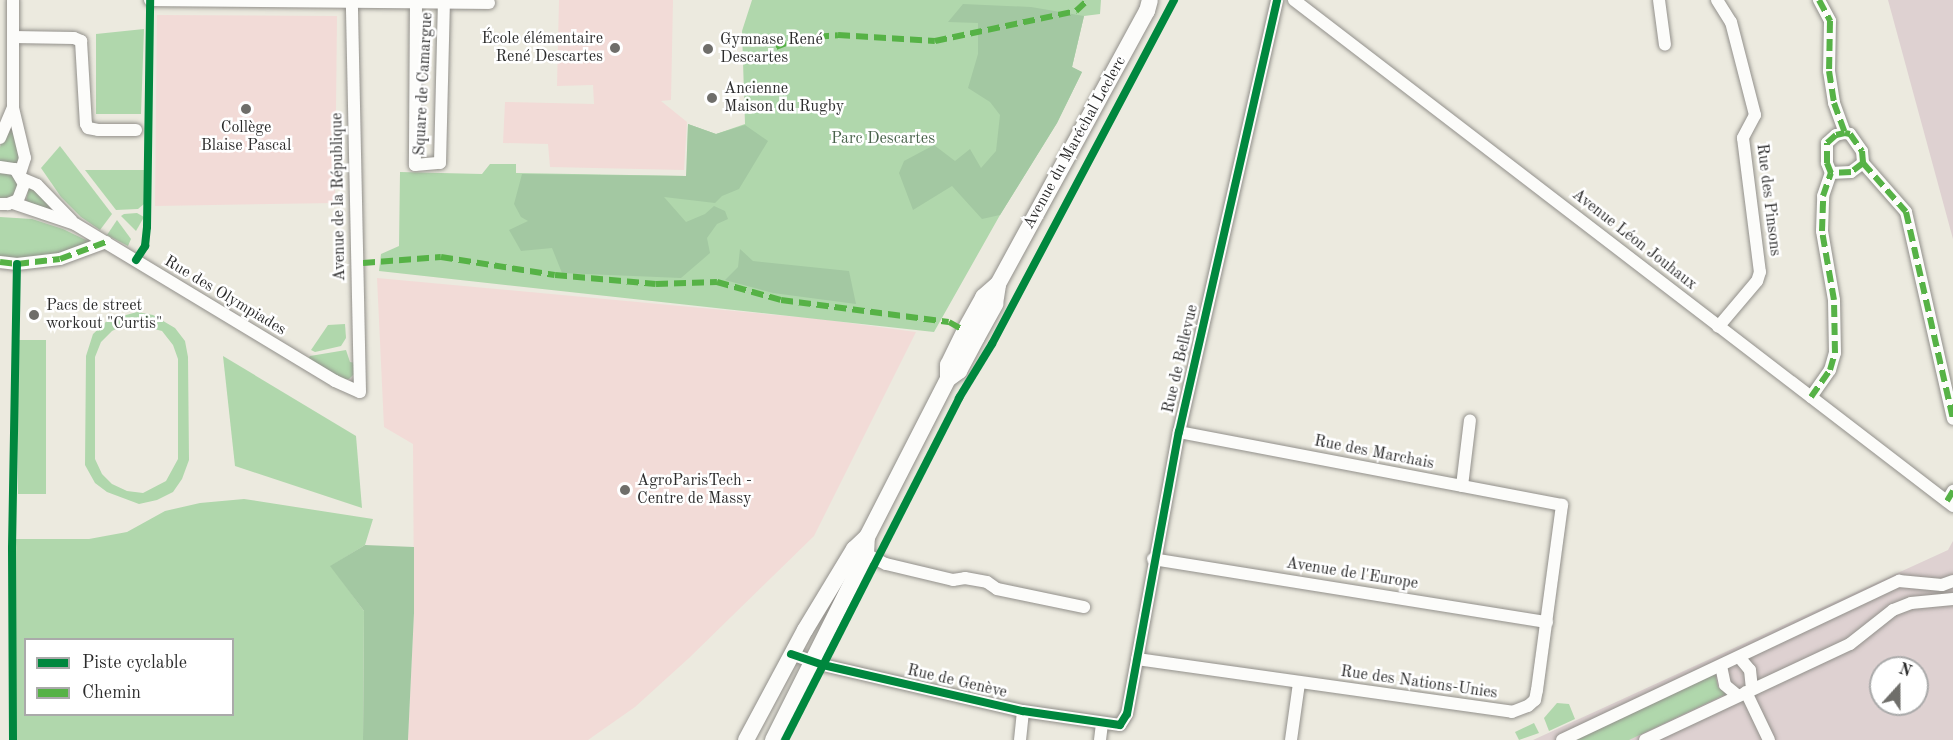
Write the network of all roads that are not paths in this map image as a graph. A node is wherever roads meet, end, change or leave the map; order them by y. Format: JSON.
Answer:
{"nodes":[{"id":1,"x":14,"y":0,"type":"edge"},
{"id":2,"x":150,"y":0,"type":"edge"},
{"id":3,"x":1277,"y":0,"type":"edge"},
{"id":4,"x":1294,"y":0,"type":"edge"},
{"id":5,"x":1659,"y":0,"type":"edge"},
{"id":6,"x":1717,"y":0,"type":"edge"},
{"id":7,"x":1819,"y":0,"type":"edge"},
{"id":8,"x":352,"y":1,"type":"edge"},
{"id":9,"x":489,"y":3,"type":"dead end"},
{"id":10,"x":416,"y":4,"type":"junction"},
{"id":11,"x":444,"y":4,"type":"junction"},
{"id":12,"x":1151,"y":4,"type":"edge"},
{"id":13,"x":13,"y":37,"type":"junction"},
{"id":14,"x":1665,"y":45,"type":"dead end"},
{"id":15,"x":13,"y":108,"type":"junction"},
{"id":16,"x":136,"y":130,"type":"dead end"},
{"id":17,"x":1845,"y":133,"type":"junction"},
{"id":18,"x":0,"y":138,"type":"edge"},
{"id":19,"x":1863,"y":163,"type":"junction"},
{"id":20,"x":0,"y":167,"type":"edge"},
{"id":21,"x":1831,"y":173,"type":"junction"},
{"id":22,"x":21,"y":176,"type":"junction"},
{"id":23,"x":6,"y":204,"type":"edge"},
{"id":24,"x":75,"y":224,"type":"junction"},
{"id":25,"x":106,"y":242,"type":"junction"},
{"id":26,"x":0,"y":262,"type":"edge"},
{"id":27,"x":1718,"y":327,"type":"junction"},
{"id":28,"x":360,"y":392,"type":"joint"},
{"id":29,"x":1811,"y":397,"type":"junction"},
{"id":30,"x":1953,"y":419,"type":"edge"},
{"id":31,"x":1470,"y":420,"type":"dead end"},
{"id":32,"x":1179,"y":432,"type":"junction"},
{"id":33,"x":1462,"y":486,"type":"junction"},
{"id":34,"x":1951,"y":499,"type":"edge"},
{"id":35,"x":1562,"y":505,"type":"joint"},
{"id":36,"x":867,"y":537,"type":"junction"},
{"id":37,"x":866,"y":554,"type":"junction"},
{"id":38,"x":1153,"y":560,"type":"junction"},
{"id":39,"x":1953,"y":580,"type":"edge"},
{"id":40,"x":1953,"y":599,"type":"edge"},
{"id":41,"x":1084,"y":607,"type":"dead end"},
{"id":42,"x":1546,"y":622,"type":"junction"},
{"id":43,"x":791,"y":654,"type":"junction"},
{"id":44,"x":1739,"y":657,"type":"junction"},
{"id":45,"x":1137,"y":659,"type":"junction"},
{"id":46,"x":813,"y":662,"type":"junction"},
{"id":47,"x":1721,"y":666,"type":"junction"},
{"id":48,"x":1299,"y":683,"type":"junction"},
{"id":49,"x":1745,"y":692,"type":"junction"},
{"id":50,"x":1023,"y":711,"type":"junction"},
{"id":51,"x":1102,"y":723,"type":"junction"},
{"id":52,"x":1120,"y":725,"type":"joint"},
{"id":53,"x":746,"y":740,"type":"edge"},
{"id":54,"x":773,"y":740,"type":"edge"},
{"id":55,"x":1020,"y":740,"type":"edge"},
{"id":56,"x":1100,"y":740,"type":"edge"},
{"id":57,"x":1291,"y":740,"type":"edge"},
{"id":58,"x":1562,"y":740,"type":"edge"},
{"id":59,"x":1645,"y":740,"type":"edge"},
{"id":60,"x":1769,"y":740,"type":"edge"}],
"edges":[{"from":1,"to":13,"type":"street"},
{"from":2,"to":8,"type":"street"},
{"from":3,"to":32,"type":"street","name":"Rue de Bellevue"},
{"from":4,"to":27,"type":"street","name":"Avenue Léon Jouhaux"},
{"from":5,"to":14,"type":"street"},
{"from":6,"to":27,"type":"street","name":"Rue des Pinsons"},
{"from":7,"to":17,"type":"street"},
{"from":8,"to":10,"type":"street"},
{"from":8,"to":28,"type":"street","name":"Avenue de la République"},
{"from":9,"to":11,"type":"street"},
{"from":10,"to":11,"type":"street"},
{"from":10,"to":11,"type":"street","name":"Square de Camargue"},
{"from":12,"to":36,"type":"main road","name":"Avenue du Maréchal Leclerc"},
{"from":13,"to":15,"type":"street"},
{"from":13,"to":16,"type":"street"},
{"from":15,"to":18,"type":"street"},
{"from":15,"to":22,"type":"street"},
{"from":17,"to":19,"type":"street"},
{"from":17,"to":21,"type":"street"},
{"from":19,"to":21,"type":"street"},
{"from":19,"to":30,"type":"street"},
{"from":20,"to":22,"type":"street","name":"Rue des Olympiades"},
{"from":21,"to":29,"type":"street"},
{"from":22,"to":23,"type":"street"},
{"from":22,"to":24,"type":"street","name":"Rue des Olympiades"},
{"from":23,"to":24,"type":"street","name":"Rue des Olympiades"},
{"from":24,"to":25,"type":"street","name":"Rue des Olympiades"},
{"from":25,"to":26,"type":"street"},
{"from":25,"to":28,"type":"street","name":"Rue des Olympiades"},
{"from":27,"to":29,"type":"street","name":"Avenue Léon Jouhaux"},
{"from":29,"to":34,"type":"street","name":"Avenue Léon Jouhaux"},
{"from":31,"to":33,"type":"street"},
{"from":32,"to":33,"type":"street","name":"Rue des Marchais"},
{"from":32,"to":38,"type":"street","name":"Rue de Bellevue"},
{"from":33,"to":35,"type":"street","name":"Rue des Marchais"},
{"from":35,"to":42,"type":"street","name":"Rue des Nations-Unies"},
{"from":36,"to":37,"type":"main road","name":"Avenue du Maréchal Leclerc"},
{"from":36,"to":43,"type":"main road","name":"Avenue du Maréchal Leclerc"},
{"from":37,"to":41,"type":"street"},
{"from":37,"to":46,"type":"main road","name":"Avenue du Maréchal Leclerc"},
{"from":38,"to":42,"type":"street","name":"Avenue de l'Europe"},
{"from":38,"to":45,"type":"street","name":"Rue de Bellevue"},
{"from":39,"to":44,"type":"street"},
{"from":40,"to":49,"type":"street"},
{"from":42,"to":48,"type":"street","name":"Rue des Nations-Unies"},
{"from":43,"to":46,"type":"street","name":"Rue de Genève"},
{"from":43,"to":53,"type":"main road","name":"Avenue du Maréchal Leclerc"},
{"from":44,"to":47,"type":"street"},
{"from":44,"to":49,"type":"street"},
{"from":45,"to":48,"type":"street","name":"Rue des Nations-Unies"},
{"from":45,"to":52,"type":"street","name":"Rue de Bellevue"},
{"from":46,"to":50,"type":"street","name":"Rue de Genève"},
{"from":46,"to":54,"type":"main road","name":"Avenue du Maréchal Leclerc"},
{"from":47,"to":49,"type":"street"},
{"from":47,"to":58,"type":"street"},
{"from":48,"to":57,"type":"street"},
{"from":49,"to":59,"type":"street"},
{"from":49,"to":60,"type":"street"},
{"from":50,"to":51,"type":"street","name":"Rue de Genève"},
{"from":50,"to":55,"type":"street"},
{"from":51,"to":52,"type":"street","name":"Rue de Genève"},
{"from":51,"to":56,"type":"street"}]}
